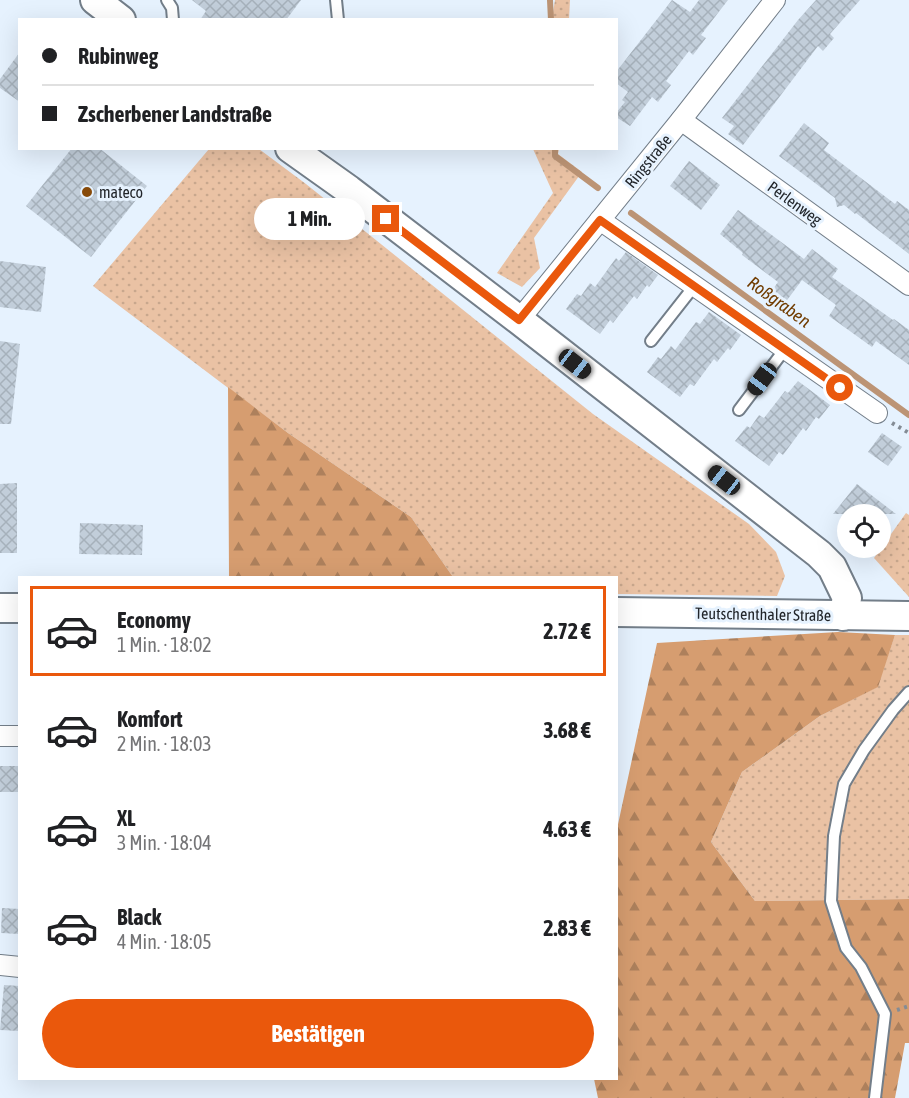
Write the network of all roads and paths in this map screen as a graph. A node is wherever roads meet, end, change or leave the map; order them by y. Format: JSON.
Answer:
{"nodes":[{"id":1,"x":95,"y":0,"type":"edge"},
{"id":2,"x":167,"y":0,"type":"edge"},
{"id":3,"x":336,"y":0,"type":"edge"},
{"id":4,"x":775,"y":0,"type":"edge"},
{"id":5,"x":118,"y":18,"type":"edge"},
{"id":6,"x":173,"y":18,"type":"edge"},
{"id":7,"x":338,"y":18,"type":"edge"},
{"id":8,"x":681,"y":120,"type":"junction"},
{"id":9,"x":293,"y":150,"type":"edge"},
{"id":10,"x":600,"y":220,"type":"junction"},
{"id":11,"x":695,"y":285,"type":"junction"},
{"id":12,"x":909,"y":285,"type":"edge"},
{"id":13,"x":519,"y":320,"type":"junction"},
{"id":14,"x":651,"y":341,"type":"dead end"},
{"id":15,"x":785,"y":349,"type":"junction"},
{"id":16,"x":739,"y":410,"type":"dead end"},
{"id":17,"x":877,"y":413,"type":"dead end"},
{"id":18,"x":0,"y":608,"type":"edge"},
{"id":19,"x":18,"y":609,"type":"edge"},
{"id":20,"x":618,"y":612,"type":"edge"},
{"id":21,"x":843,"y":616,"type":"junction"},
{"id":22,"x":909,"y":616,"type":"edge"},
{"id":23,"x":909,"y":692,"type":"edge"},
{"id":24,"x":0,"y":736,"type":"edge"},
{"id":25,"x":18,"y":736,"type":"edge"},
{"id":26,"x":0,"y":965,"type":"edge"},
{"id":27,"x":18,"y":966,"type":"edge"},
{"id":28,"x":875,"y":1098,"type":"edge"}],
"edges":[{"from":1,"to":5,"type":"street"},
{"from":2,"to":6,"type":"lane"},
{"from":3,"to":7,"type":"lane"},
{"from":4,"to":8,"type":"street","name":"Ringstraße"},
{"from":8,"to":10,"type":"street","name":"Ringstraße"},
{"from":8,"to":12,"type":"street","name":"Perlenweg"},
{"from":9,"to":13,"type":"street"},
{"from":10,"to":11,"type":"street"},
{"from":10,"to":13,"type":"street","name":"Ringstraße"},
{"from":11,"to":14,"type":"lane"},
{"from":11,"to":15,"type":"street"},
{"from":13,"to":21,"type":"street"},
{"from":15,"to":16,"type":"lane"},
{"from":15,"to":17,"type":"street"},
{"from":18,"to":19,"type":"street"},
{"from":20,"to":21,"type":"street","name":"Teutschenthaler Straße"},
{"from":21,"to":22,"type":"street","name":"Teutschenthaler Straße"},
{"from":23,"to":28,"type":"lane"},
{"from":24,"to":25,"type":"street"},
{"from":26,"to":27,"type":"street"}]}
